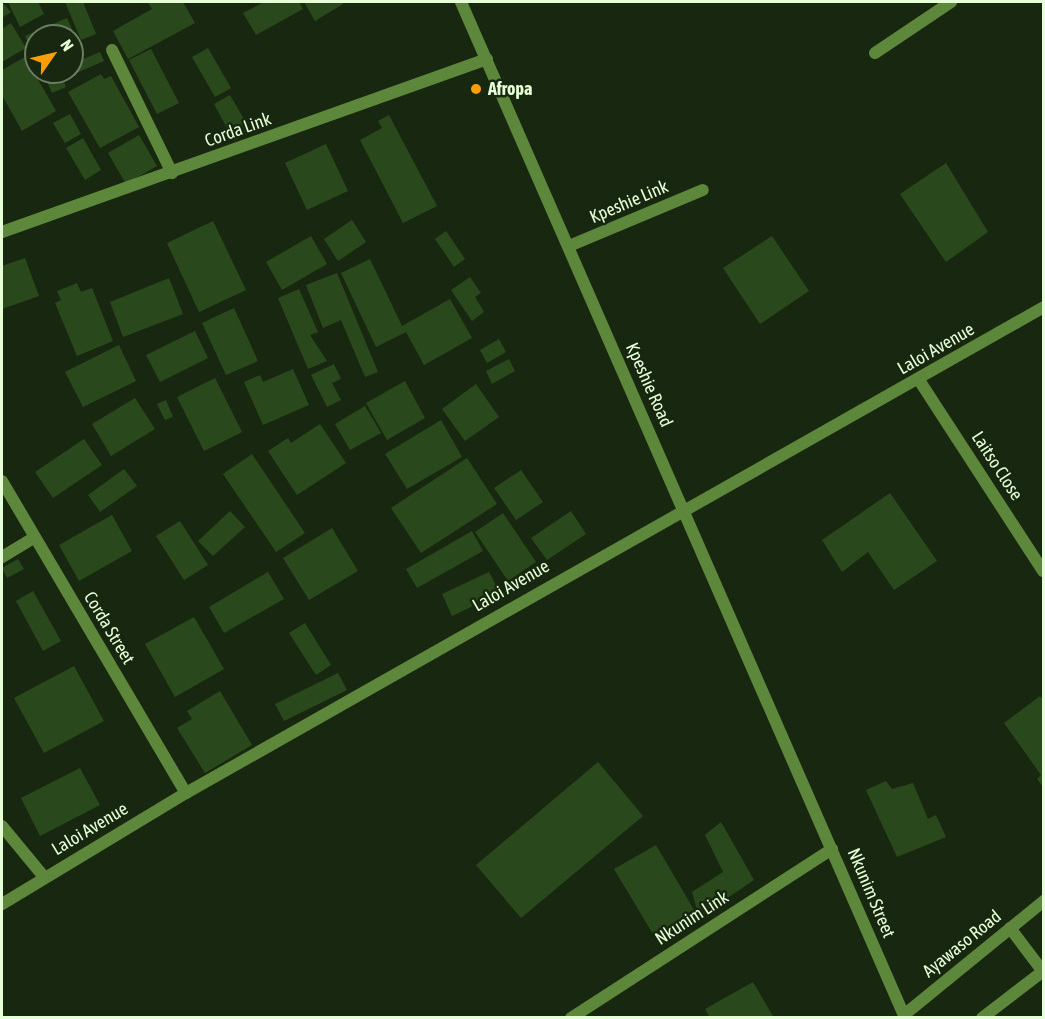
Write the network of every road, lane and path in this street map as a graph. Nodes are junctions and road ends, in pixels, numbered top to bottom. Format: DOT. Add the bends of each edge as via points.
graph roads {
  1 [pos="461,2"];
  2 [pos="951,2"];
  3 [pos="112,50"];
  4 [pos="875,53"];
  5 [pos="487,59"];
  6 [pos="172,173"];
  7 [pos="702,190"];
  8 [pos="2,232"];
  9 [pos="569,246"];
  10 [pos="1044,307"];
  11 [pos="919,380"];
  12 [pos="2,481"];
  13 [pos="683,508"];
  14 [pos="34,538"];
  15 [pos="2,557"];
  16 [pos="1043,571"];
  17 [pos="804,782"];
  18 [pos="186,793"];
  19 [pos="2,826"];
  20 [pos="832,849"];
  21 [pos="44,877"];
  22 [pos="1044,901"];
  23 [pos="2,904"];
  24 [pos="1010,928"];
  25 [pos="1043,972"];
  26 [pos="905,1016"];
  27 [pos="571,1017"];
  28 [pos="982,1017"];
  1 -- 5 [label="street, Kpeshie Road"];
  2 -- 4 [label="street"];
  3 -- 6 [label="street"];
  5 -- 6 [label="street, Corda Link"];
  5 -- 9 [label="street, Kpeshie Road"];
  6 -- 8 [label="street, Corda Link"];
  7 -- 9 [label="street, Kpeshie Link"];
  9 -- 13 [label="street, Kpeshie Road"];
  10 -- 11 [label="street, Laloi Avenue"];
  11 -- 13 [label="street, Laloi Avenue"];
  11 -- 16 [label="street, Laitso Close"];
  12 -- 14 [label="street, Corda Street"];
  13 -- 17 [label="street, Kpeshie Road"];
  13 -- 18 [label="street, Laloi Avenue"];
  14 -- 15 [label="street"];
  14 -- 18 [label="street, Corda Street"];
  17 -- 20 [label="street, Nkunim Street"];
  18 -- 21 [label="street, Laloi Avenue"];
  19 -- 21 [label="street"];
  20 -- 26 [label="street, Nkunim Street"];
  20 -- 27 [label="street, Nkunim Link"];
  21 -- 23 [label="street, Laloi Avenue"];
  22 -- 24 [label="street, Ayawaso Road"];
  24 -- 25 [label="street"];
  24 -- 26 [label="street, Ayawaso Road"];
  25 -- 28 [label="street"];
}
